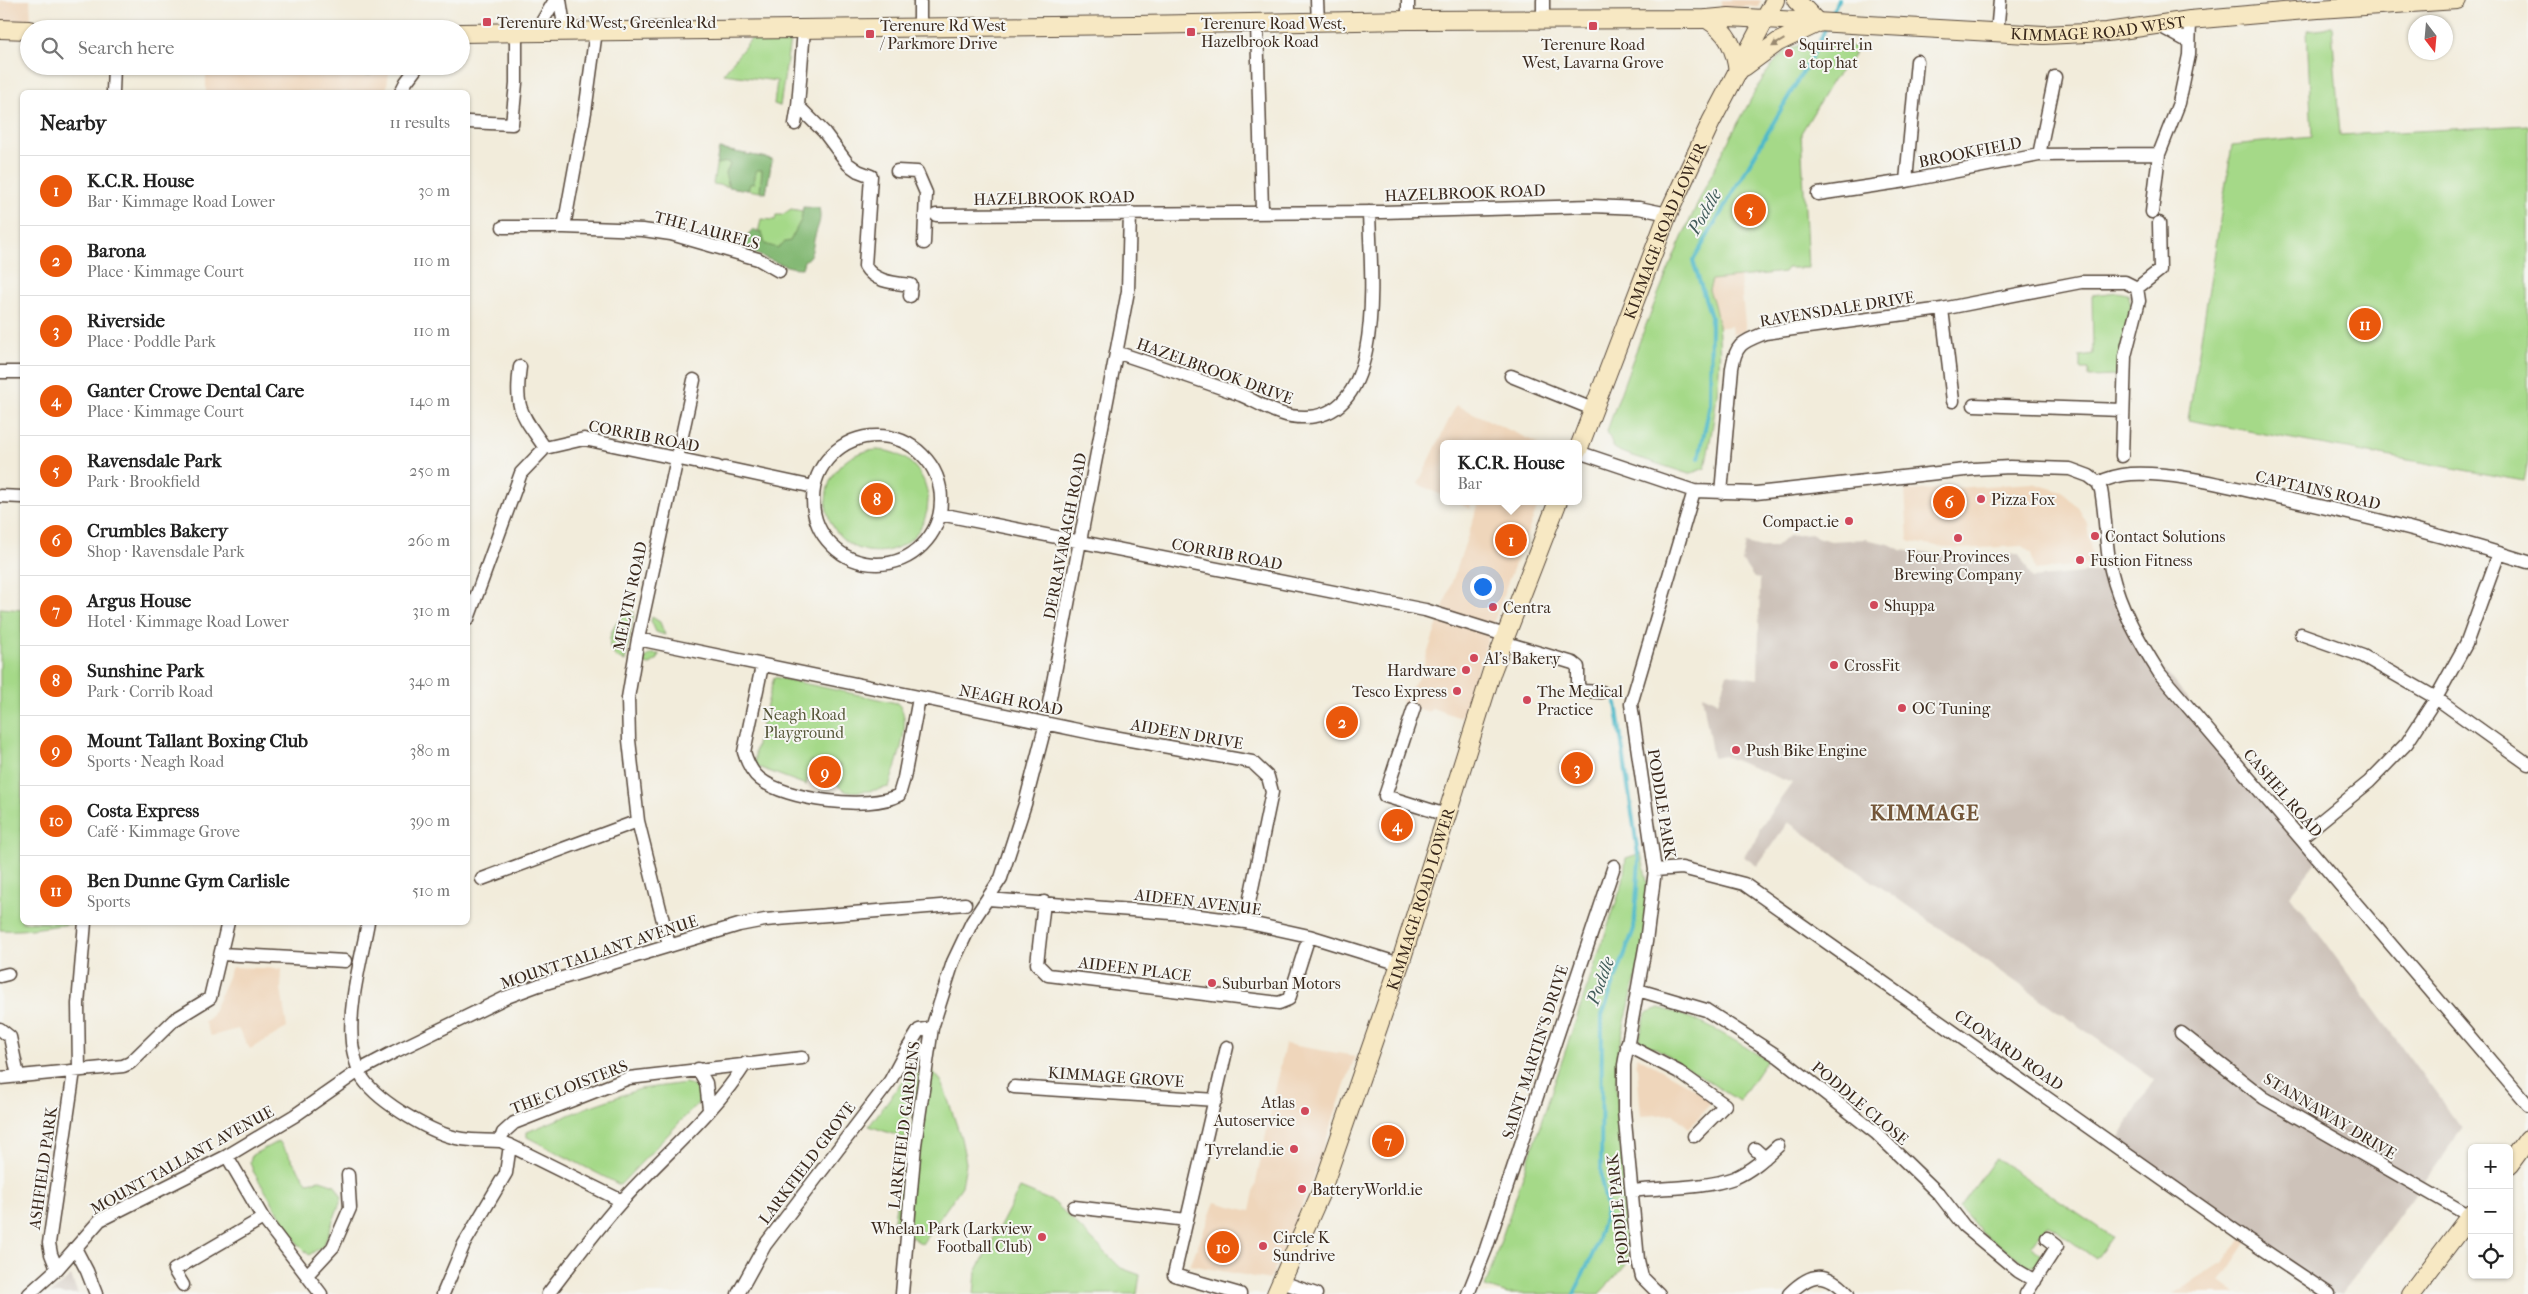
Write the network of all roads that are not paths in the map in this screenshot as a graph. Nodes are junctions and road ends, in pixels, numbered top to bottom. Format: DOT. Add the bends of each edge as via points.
graph roads {
  1 [pos="555,0"];
  2 [pos="560,0"];
  3 [pos="920,0"];
  4 [pos="1317,0"];
  5 [pos="1408,0"];
  6 [pos="1543,0"];
  7 [pos="1774,0"];
  8 [pos="1796,0"];
  9 [pos="2000,0"];
  10 [pos="2457,0"];
  11 [pos="2390,2"];
  12 [pos="1543,18"];
  13 [pos="1767,18"];
  14 [pos="1707,19"];
  15 [pos="1408,20"];
  16 [pos="2190,20"];
  17 [pos="1819,21"];
  18 [pos="1318,22"];
  19 [pos="1257,23"];
  20 [pos="2158,25"];
  21 [pos="920,28"];
  22 [pos="0,29"];
  23 [pos="804,29"];
  24 [pos="20,30"];
  25 [pos="596,31"];
  26 [pos="516,32"];
  27 [pos="536,32"];
  28 [pos="565,32"];
  29 [pos="470,33"];
  30 [pos="1997,33"];
  31 [pos="2189,42"];
  32 [pos="1917,61"];
  33 [pos="1738,72"];
  34 [pos="114,75"];
  35 [pos="411,75"];
  36 [pos="2054,77"];
  37 [pos="113,90"];
  38 [pos="402,90"];
  39 [pos="798,106"];
  40 [pos="470,122"];
  41 [pos="795,124"];
  42 [pos="2159,154"];
  43 [pos="2039,155"];
  44 [pos="897,171"];
  45 [pos="1906,181"];
  46 [pos="1818,194"];
  47 [pos="1262,212"];
  48 [pos="1369,212"];
  49 [pos="1130,213"];
  50 [pos="1668,214"];
  51 [pos="936,215"];
  52 [pos="564,227"];
  53 [pos="502,228"];
  54 [pos="924,243"];
  55 [pos="779,271"];
  56 [pos="2137,288"];
  57 [pos="910,296"];
  58 [pos="1942,309"];
  59 [pos="1116,352"];
  60 [pos="520,367"];
  61 [pos="0,372"];
  62 [pos="20,372"];
  63 [pos="1112,374"];
  64 [pos="1511,376"];
  65 [pos="694,380"];
  66 [pos="1953,401"];
  67 [pos="1974,405"];
  68 [pos="1596,410"];
  69 [pos="2123,410"];
  70 [pos="1582,442"];
  71 [pos="545,448"];
  72 [pos="1582,452"];
  73 [pos="2122,456"];
  74 [pos="677,459"];
  75 [pos="2098,483"];
  76 [pos="814,487"];
  77 [pos="1694,491"];
  78 [pos="1721,493"];
  79 [pos="0,496"];
  80 [pos="20,497"];
  81 [pos="1556,505"];
  82 [pos="940,514"];
  83 [pos="1080,541"];
  84 [pos="2499,553"];
  85 [pos="2528,562"];
  86 [pos="470,613"];
  87 [pos="2301,634"];
  88 [pos="1504,638"];
  89 [pos="638,639"];
  90 [pos="762,666"];
  91 [pos="1602,692"];
  92 [pos="919,698"];
  93 [pos="2436,698"];
  94 [pos="1049,704"];
  95 [pos="1414,708"];
  96 [pos="1046,723"];
  97 [pos="1097,734"];
  98 [pos="2528,764"];
  99 [pos="1446,815"];
  100 [pos="638,821"];
  101 [pos="2300,838"];
  102 [pos="1614,866"];
  103 [pos="1655,870"];
  104 [pos="482,879"];
  105 [pos="988,899"];
  106 [pos="1044,902"];
  107 [pos="965,904"];
  108 [pos="1245,922"];
  109 [pos="85,925"];
  110 [pos="227,925"];
  111 [pos="367,925"];
  112 [pos="1309,936"];
  113 [pos="669,945"];
  114 [pos="221,954"];
  115 [pos="345,961"];
  116 [pos="1400,964"];
  117 [pos="1638,990"];
  118 [pos="932,1028"];
  119 [pos="0,1029"];
  120 [pos="2181,1033"];
  121 [pos="1626,1045"];
  122 [pos="1227,1047"];
  123 [pos="929,1048"];
  124 [pos="905,1053"];
  125 [pos="802,1058"];
  126 [pos="746,1063"];
  127 [pos="698,1069"];
  128 [pos="76,1070"];
  129 [pos="360,1070"];
  130 [pos="18,1076"];
  131 [pos="0,1078"];
  132 [pos="1014,1087"];
  133 [pos="2514,1090"];
  134 [pos="2528,1095"];
  135 [pos="1216,1100"];
  136 [pos="2528,1105"];
  137 [pos="709,1109"];
  138 [pos="1694,1136"];
  139 [pos="505,1143"];
  140 [pos="2526,1145"];
  141 [pos="1778,1146"];
  142 [pos="1755,1148"];
  143 [pos="228,1156"];
  144 [pos="1765,1158"];
  145 [pos="2513,1160"];
  146 [pos="348,1175"];
  147 [pos="1632,1191"];
  148 [pos="622,1201"];
  149 [pos="1074,1208"];
  150 [pos="2468,1212"];
  151 [pos="263,1218"];
  152 [pos="2468,1218"];
  153 [pos="1188,1220"];
  154 [pos="2047,1238"];
  155 [pos="74,1248"];
  156 [pos="57,1269"];
  157 [pos="307,1275"];
  158 [pos="2035,1281"];
  159 [pos="183,1285"];
  160 [pos="1279,1288"];
  161 [pos="29,1294"];
  162 [pos="96,1294"];
  163 [pos="321,1294"];
  164 [pos="443,1294"];
  165 [pos="548,1294"];
  166 [pos="738,1294"];
  167 [pos="902,1294"];
  168 [pos="1240,1294"];
  169 [pos="1316,1294"];
  170 [pos="1468,1294"];
  171 [pos="1659,1294"];
  172 [pos="1789,1294"];
  173 [pos="1848,1294"];
  174 [pos="2026,1294"];
  175 [pos="2329,1294"];
  176 [pos="2411,1294"];
  1 -- 27 [label="street"];
  2 -- 28 [label="street"];
  3 -- 21 [label="street"];
  4 -- 18 [label="street"];
  5 -- 15 [label="street"];
  6 -- 12 [label="street"];
  7 -- 13 [label="main road, KIMMAGE ROAD LOWER"];
  8 -- 17 [label="main road"];
  9 -- 30 [label="street"];
  10 -- 11 [label="main road, KIMMAGE ROAD WEST"];
  11 -- 16 [label="main road, KIMMAGE ROAD WEST"];
  12 -- 14 [label="main road, KIMMAGE ROAD WEST"];
  12 -- 15 [label="main road, KIMMAGE ROAD WEST"];
  13 -- 14 [label="main road, KIMMAGE ROAD WEST"];
  13 -- 17 [label="main road, KIMMAGE ROAD WEST"];
  13 -- 33 [label="main road, KIMMAGE ROAD LOWER"];
  14 -- 33 [label="main road" via="1719,26 1732,43"];
  15 -- 18 [label="main road, KIMMAGE ROAD WEST"];
  16 -- 20 [label="main road, KIMMAGE ROAD WEST"];
  16 -- 31 [label="street"];
  17 -- 30 [label="main road, KIMMAGE ROAD WEST"];
  17 -- 33 [label="main road, one-way" via="1778,42"];
  18 -- 19 [label="main road, KIMMAGE ROAD WEST"];
  19 -- 21 [label="main road, KIMMAGE ROAD WEST"];
  19 -- 47 [label="street"];
  20 -- 30 [label="main road, KIMMAGE ROAD WEST" via="2107,32"];
  20 -- 31 [label="street"];
  21 -- 23 [label="main road, KIMMAGE ROAD WEST"];
  22 -- 24 [label="main road"];
  23 -- 25 [label="main road, KIMMAGE ROAD WEST"];
  23 -- 39 [label="street"];
  25 -- 28 [label="main road, KIMMAGE ROAD WEST"];
  25 -- 52 [label="street" via="586,112"];
  26 -- 27 [label="main road, KIMMAGE ROAD WEST"];
  26 -- 29 [label="main road, KIMMAGE ROAD WEST"];
  26 -- 40 [label="street" via="512,124"];
  27 -- 28 [label="main road, KIMMAGE ROAD WEST"];
  31 -- 42 [label="street" via="2179,103"];
  32 -- 45 [label="street, BROOKFIELD"];
  33 -- 50 [label="main road, KIMMAGE ROAD LOWER"];
  34 -- 37 [label="street"];
  35 -- 38 [label="street"];
  36 -- 43 [label="street, BROOKFIELD"];
  39 -- 41 [label="street"];
  39 -- 57 [label="street" via="824,132 848,164 871,176 865,266 869,274 877,278 911,285"];
  42 -- 43 [label="street, BROOKFIELD"];
  42 -- 56 [label="street" via="2156,217 2160,270"];
  43 -- 45 [label="street, BROOKFIELD"];
  44 -- 54 [label="street" via="916,172 926,193"];
  45 -- 46 [label="street, BROOKFIELD"];
  47 -- 48 [label="street, HAZELBROOK ROAD"];
  47 -- 49 [label="street, HAZELBROOK ROAD"];
  48 -- 50 [label="street, HAZELBROOK ROAD" via="1592,206 1639,208"];
  48 -- 59 [label="street, HAZELBROOK DRIVE" via="1371,319 1365,357 1356,384 1344,403 1329,413 1316,417 1283,415 1243,396"];
  49 -- 51 [label="street, HAZELBROOK ROAD"];
  49 -- 59 [label="street, HAZELBROOK DRIVE" via="1128,290"];
  50 -- 68 [label="main road, KIMMAGE ROAD LOWER"];
  52 -- 53 [label="street, THE LAURELS"];
  52 -- 55 [label="street, THE LAURELS" via="671,234 758,259"];
  56 -- 58 [label="street, RAVENSDALE DRIVE" via="2125,282 2081,282"];
  56 -- 69 [label="street" via="2139,301 2125,356"];
  58 -- 66 [label="street"];
  58 -- 78 [label="street, RAVENSDALE DRIVE" via="1765,333 1742,342 1734,354 1732,368"];
  59 -- 63 [label="street, HAZELBROOK DRIVE"];
  60 -- 71 [label="street" via="519,409"];
  61 -- 62 [label="street"];
  63 -- 83 [label="street, DERRAVARAGH ROAD"];
  64 -- 68 [label="street"];
  65 -- 74 [label="street, MELVIN ROAD"];
  67 -- 69 [label="street"];
  68 -- 70 [label="main road, KIMMAGE ROAD LOWER"];
  69 -- 73 [label="street"];
  71 -- 74 [label="street, CORRIB ROAD" via="584,439"];
  71 -- 86 [label="street" via="521,473"];
  72 -- 77 [label="street"];
  74 -- 76 [label="street, CORRIB ROAD"];
  74 -- 89 [label="street, MELVIN ROAD"];
  75 -- 78 [label="street" via="2070,469 2010,467"];
  75 -- 84 [label="street, CAPTAINS ROAD" via="2131,474 2180,478 2314,504"];
  75 -- 101 [label="street, CASHEL ROAD" via="2104,502 2111,570 2121,604 2136,636 2160,674"];
  76 -- 82 [label="street" via="813,510 820,531 840,552 853,560 875,565 897,562 917,552 932,535"];
  76 -- 82 [label="street" via="819,472 838,448 867,436 898,439 912,446 934,469 940,483"];
  77 -- 78 [label="street"];
  77 -- 103 [label="street, PODDLE PARK" via="1631,704"];
  79 -- 80 [label="street"];
  81 -- 88 [label="main road, KIMMAGE ROAD LOWER"];
  82 -- 83 [label="street, CORRIB ROAD"];
  83 -- 88 [label="street, CORRIB ROAD" via="1426,610"];
  83 -- 94 [label="street, DERRAVARAGH ROAD"];
  84 -- 85 [label="street, CAPTAINS ROAD"];
  84 -- 93 [label="street" via="2466,644"];
  87 -- 93 [label="street" via="2363,656"];
  88 -- 91 [label="street, CORRIB ROAD" via="1573,663 1578,667 1578,686 1582,691"];
  88 -- 99 [label="main road, KIMMAGE ROAD LOWER"];
  89 -- 90 [label="street, NEAGH ROAD"];
  89 -- 100 [label="street, MELVIN ROAD" via="628,698 628,740"];
  90 -- 92 [label="street, NEAGH ROAD"];
  90 -- 92 [label="street" via="744,752 747,762 760,779 813,798 854,803 882,802 899,795"];
  92 -- 96 [label="street, NEAGH ROAD"];
  93 -- 98 [label="street"];
  93 -- 101 [label="street" via="2407,743 2369,782"];
  95 -- 99 [label="street" via="1384,796"];
  96 -- 97 [label="street, NEAGH ROAD"];
  96 -- 105 [label="street" via="1010,854"];
  97 -- 108 [label="street, AIDEEN DRIVE" via="1252,762 1268,777 1272,792"];
  99 -- 116 [label="main road, KIMMAGE ROAD LOWER"];
  100 -- 104 [label="street"];
  100 -- 113 [label="street, MELVIN ROAD"];
  101 -- 133 [label="street, CASHEL ROAD"];
  102 -- 170 [label="street, SAINT MARTIN'S DRIVE"];
  103 -- 117 [label="street, PODDLE PARK"];
  103 -- 175 [label="street, CLONARD ROAD" via="1682,868 1744,884"];
  105 -- 106 [label="street, AIDEEN AVENUE"];
  105 -- 118 [label="street, LARKFIELD GARDENS" via="972,922 943,991"];
  106 -- 108 [label="street, AIDEEN AVENUE"];
  106 -- 112 [label="street, AIDEEN PLACE" via="1037,964 1048,975 1279,1003 1289,1000"];
  107 -- 113 [label="street, MOUNT TALLANT AVENUE" via="765,920"];
  108 -- 112 [label="street, AIDEEN AVENUE"];
  109 -- 128 [label="street, ASHFIELD PARK"];
  110 -- 114 [label="street"];
  111 -- 129 [label="street" via="352,1025 352,1044"];
  112 -- 116 [label="street, AIDEEN AVENUE"];
  113 -- 129 [label="street, MOUNT TALLANT AVENUE" via="507,997"];
  114 -- 115 [label="street"];
  114 -- 128 [label="street" via="210,998 174,1020 136,1058 123,1066"];
  116 -- 160 [label="main road, KIMMAGE ROAD LOWER" via="1321,1192"];
  117 -- 121 [label="street, PODDLE PARK"];
  117 -- 158 [label="street, PODDLE CLOSE" via="1706,1010 1779,1057 1876,1133 1939,1194 1964,1226"];
  118 -- 123 [label="street, LARKFIELD GARDENS"];
  118 -- 124 [label="street, LARKFIELD GROVE" via="919,1030"];
  119 -- 130 [label="street" via="10,1037"];
  120 -- 150 [label="street, STANNAWAY DRIVE" via="2264,1098"];
  121 -- 138 [label="street" via="1679,1072 1726,1105"];
  121 -- 147 [label="street, PODDLE PARK" via="1624,1111"];
  122 -- 135 [label="street"];
  123 -- 124 [label="street"];
  123 -- 167 [label="street, LARKFIELD GARDENS" via="915,1147"];
  124 -- 166 [label="street, LARKFIELD GROVE" via="890,1081 765,1246"];
  125 -- 126 [label="street, THE CLOISTERS"];
  126 -- 127 [label="street, THE CLOISTERS"];
  126 -- 137 [label="street"];
  127 -- 137 [label="street" via="706,1083"];
  127 -- 139 [label="street, THE CLOISTERS" via="620,1081 514,1123 504,1133"];
  128 -- 130 [label="street"];
  128 -- 156 [label="street, ASHFIELD PARK" via="49,1243"];
  129 -- 139 [label="street" via="363,1079 392,1107 416,1121 461,1139"];
  129 -- 143 [label="street, MOUNT TALLANT AVENUE" via="294,1116"];
  130 -- 131 [label="street"];
  132 -- 135 [label="street, KIMMAGE GROVE"];
  133 -- 134 [label="street"];
  133 -- 136 [label="street, CASHEL ROAD"];
  135 -- 153 [label="street"];
  137 -- 148 [label="street"];
  139 -- 148 [label="street"];
  139 -- 164 [label="street" via="506,1173 464,1244"];
  140 -- 145 [label="main road"];
  141 -- 144 [label="street"];
  142 -- 144 [label="street"];
  143 -- 151 [label="street"];
  143 -- 155 [label="street, MOUNT TALLANT AVENUE" via="100,1220"];
  144 -- 147 [label="street" via="1735,1177 1714,1183"];
  146 -- 157 [label="street" via="350,1208 333,1247"];
  147 -- 171 [label="street, PODDLE PARK" via="1642,1277"];
  148 -- 165 [label="street"];
  149 -- 153 [label="street"];
  151 -- 157 [label="street"];
  151 -- 159 [label="street" via="174,1270"];
  152 -- 176 [label="main road"];
  153 -- 168 [label="street" via="1174,1275"];
  154 -- 158 [label="street" via="2058,1246"];
  155 -- 156 [label="street, MOUNT TALLANT AVENUE"];
  155 -- 162 [label="street"];
  156 -- 161 [label="street, MOUNT TALLANT AVENUE"];
  157 -- 163 [label="street"];
  158 -- 174 [label="street"];
  160 -- 169 [label="street"];
  172 -- 173 [label="street" via="1808,1278 1819,1276 1836,1281"];
}
